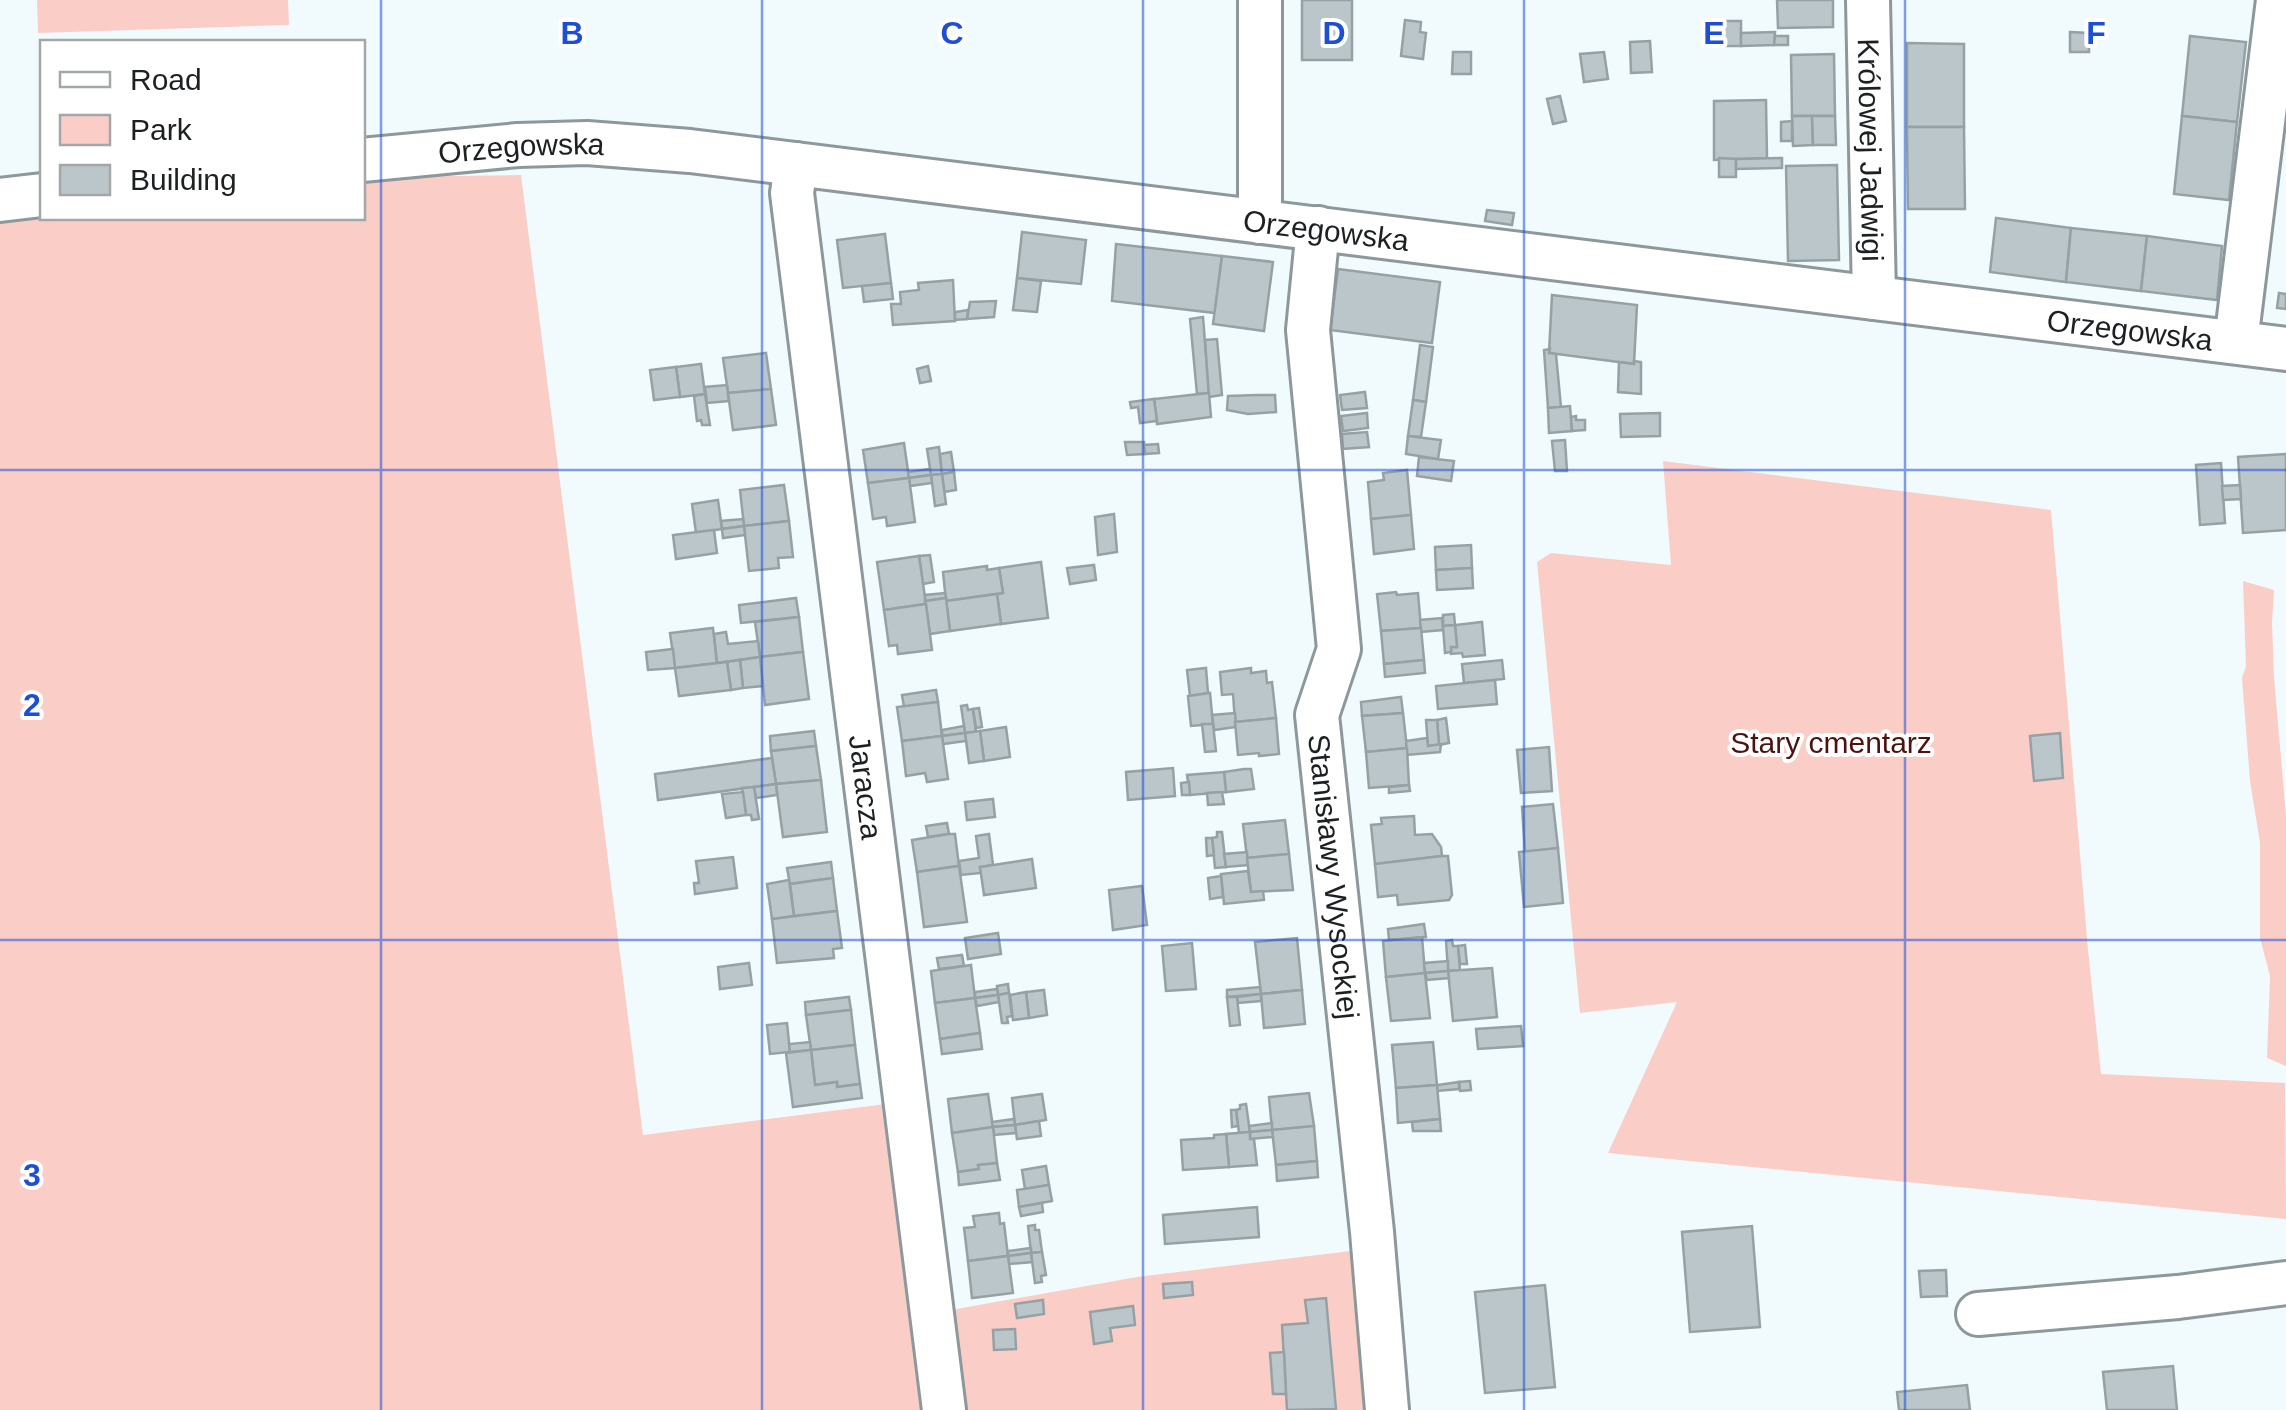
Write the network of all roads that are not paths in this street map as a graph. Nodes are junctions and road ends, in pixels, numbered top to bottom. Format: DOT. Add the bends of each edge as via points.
graph roads {
  1 [pos="1260,0"];
  2 [pos="1868,0"];
  3 [pos="2278,0"];
  4 [pos="365,160"];
  5 [pos="796,164"];
  6 [pos="40,195"];
  7 [pos="0,200"];
  8 [pos="1260,222"];
  9 [pos="1318,228"];
  10 [pos="1874,298"];
  11 [pos="2236,342"];
  12 [pos="2286,348"];
  13 [pos="2286,1283"];
  14 [pos="1978,1314"];
  15 [pos="944,1410"];
  16 [pos="1387,1410"];
  1 -- 8 [label="street"];
  2 -- 10 [label="street, Królowej Jadwigi"];
  3 -- 11 [label="street"];
  4 -- 5 [label="street, Orzegowska" via="587,143"];
  5 -- 8 [label="street, Orzegowska"];
  5 -- 15 [label="street, Jaracza" via="792,193"];
  6 -- 7 [label="street"];
  8 -- 9 [label="street, Orzegowska"];
  9 -- 10 [label="street, Orzegowska"];
  9 -- 16 [label="street, Stanisławy Wysockiej" via="1308,330 1339,649 1316,715"];
  10 -- 11 [label="street, Orzegowska"];
  11 -- 12 [label="street, Orzegowska"];
  13 -- 14 [label="street"];
}
